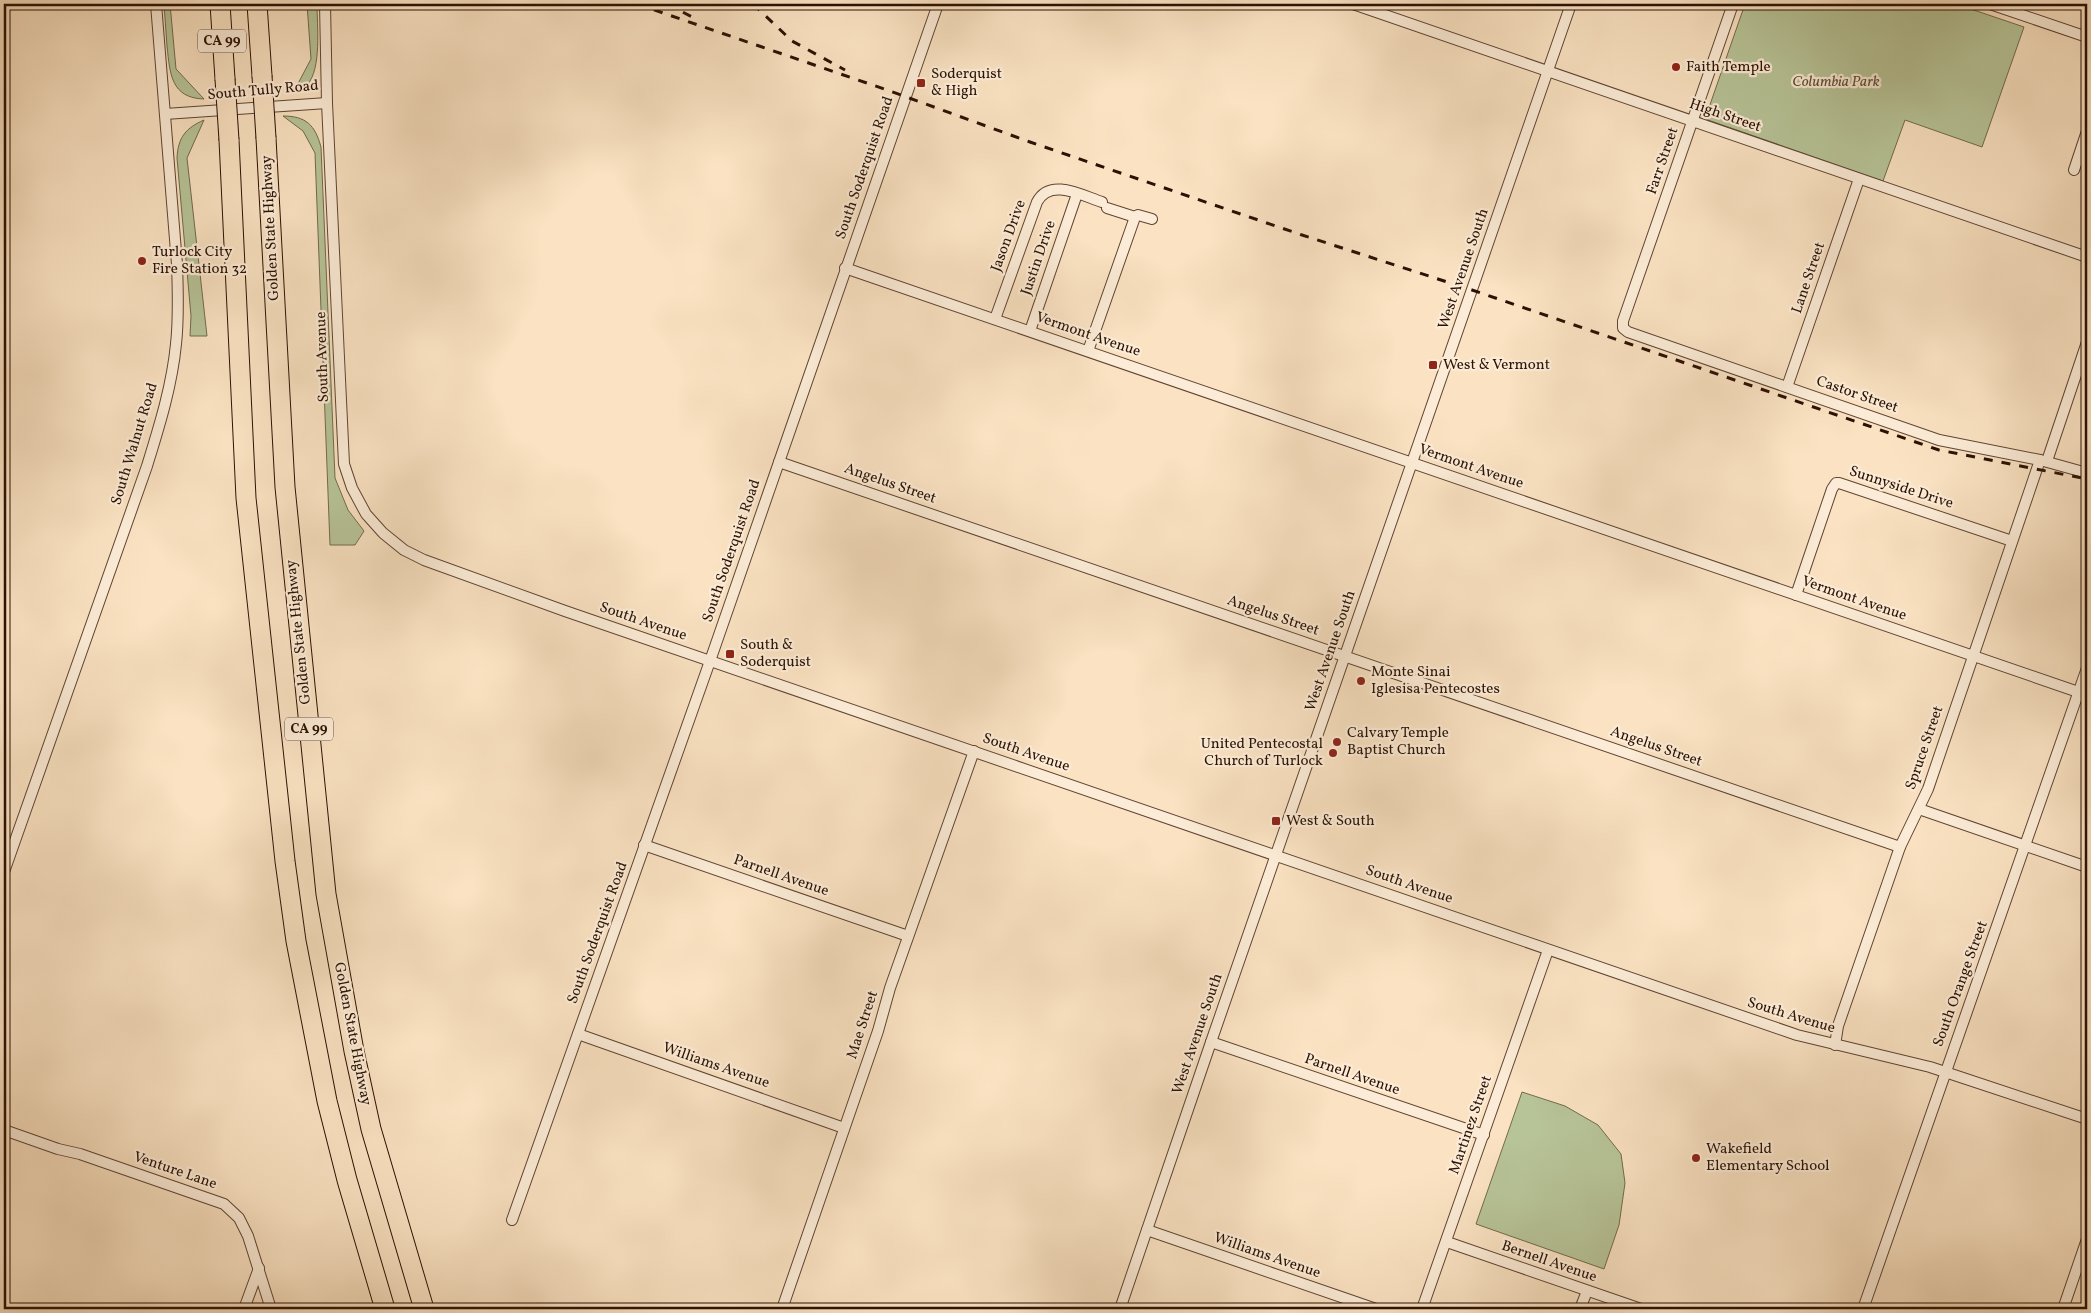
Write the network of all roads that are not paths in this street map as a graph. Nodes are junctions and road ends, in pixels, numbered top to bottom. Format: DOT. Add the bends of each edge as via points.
graph roads {
  1 [pos="156,4"];
  2 [pos="220,4"];
  3 [pos="257,4"];
  4 [pos="325,4"];
  5 [pos="938,4"];
  6 [pos="1353,4"];
  7 [pos="1572,4"];
  8 [pos="1733,4"];
  9 [pos="1990,4"];
  10 [pos="2087,37"];
  11 [pos="1548,71"];
  12 [pos="327,103"];
  13 [pos="165,114"];
  14 [pos="1692,121"];
  15 [pos="2087,131"];
  16 [pos="2074,170"];
  17 [pos="1859,179"];
  18 [pos="1078,194"];
  19 [pos="1135,218"];
  20 [pos="1152,219"];
  21 [pos="2087,257"];
  22 [pos="845,268"];
  23 [pos="995,319"];
  24 [pos="1623,328"];
  25 [pos="1030,331"];
  26 [pos="2087,342"];
  27 [pos="1088,351"];
  28 [pos="1787,387"];
  29 [pos="2044,461"];
  30 [pos="779,462"];
  31 [pos="1412,463"];
  32 [pos="2087,473"];
  33 [pos="2012,541"];
  34 [pos="1796,595"];
  35 [pos="1345,656"];
  36 [pos="1973,656"];
  37 [pos="710,661"];
  38 [pos="2087,668"];
  39 [pos="2083,694"];
  40 [pos="974,751"];
  41 [pos="1919,809"];
  42 [pos="644,845"];
  43 [pos="2026,846"];
  44 [pos="1900,847"];
  45 [pos="1276,855"];
  46 [pos="2087,867"];
  47 [pos="4,872"];
  48 [pos="908,936"];
  49 [pos="1548,950"];
  50 [pos="578,1034"];
  51 [pos="1211,1042"];
  52 [pos="1834,1045"];
  53 [pos="1946,1072"];
  54 [pos="2087,1120"];
  55 [pos="844,1128"];
  56 [pos="4,1130"];
  57 [pos="1484,1135"];
  58 [pos="512,1220"];
  59 [pos="1147,1230"];
  60 [pos="2087,1239"];
  61 [pos="1447,1242"];
  62 [pos="258,1268"];
  63 [pos="1587,1290"];
  64 [pos="244,1309"];
  65 [pos="272,1309"];
  66 [pos="385,1309"];
  67 [pos="424,1309"];
  68 [pos="782,1309"];
  69 [pos="1120,1309"];
  70 [pos="1376,1309"];
  71 [pos="1422,1309"];
  72 [pos="1580,1309"];
  73 [pos="1641,1309"];
  74 [pos="1863,1309"];
  75 [pos="2063,1309"];
  1 -- 13 [label="street, South Walnut Road"];
  2 -- 66 [label="highway, CA 99, bridge" via="246,498 285,861 296,942 327,1101 346,1180"];
  3 -- 67 [label="highway, Golden State Highway / CA 99, bridge" via="285,487 326,894 371,1129"];
  4 -- 12 [label="street, South Tully Road"];
  5 -- 22 [label="street, South Soderquist Road"];
  6 -- 11 [label="street, High Street"];
  7 -- 11 [label="street, West Avenue South"];
  8 -- 14 [label="street, Farr Street"];
  9 -- 10 [label="street"];
  11 -- 14 [label="street, High Street"];
  11 -- 31 [label="street, West Avenue South"];
  12 -- 13 [label="street, South Tully Road"];
  12 -- 37 [label="street, South Avenue" via="342,444 349,482 366,514 391,541 420,558"];
  13 -- 47 [label="street, South Walnut Road" via="179,303 169,385 147,466"];
  14 -- 17 [label="street, High Street"];
  14 -- 24 [label="street, Farr Street"];
  15 -- 16 [label="street"];
  17 -- 21 [label="street, High Street"];
  17 -- 28 [label="street, Lane Street"];
  18 -- 19 [label="street, Jason Drive"];
  18 -- 23 [label="street, Jason Drive" via="1057,189 1039,198"];
  18 -- 25 [label="street, Justin Drive"];
  19 -- 20 [label="street, Jason Drive" via="1138,215"];
  19 -- 27 [label="street"];
  22 -- 23 [label="street, Vermont Avenue"];
  22 -- 30 [label="street, South Soderquist Road"];
  23 -- 25 [label="street, Vermont Avenue"];
  24 -- 28 [label="street, Castor Street"];
  25 -- 27 [label="street, Vermont Avenue"];
  26 -- 29 [label="street, Spruce Street"];
  27 -- 31 [label="street, Vermont Avenue"];
  28 -- 29 [label="street, Castor Street" via="1947,442"];
  29 -- 32 [label="street, Castor Street"];
  29 -- 33 [label="street, Spruce Street"];
  30 -- 35 [label="street, Angelus Street"];
  30 -- 37 [label="street, South Soderquist Road"];
  31 -- 34 [label="street, Vermont Avenue"];
  31 -- 35 [label="street, West Avenue South"];
  33 -- 34 [label="street, Sunnyside Drive" via="1839,483 1832,489"];
  33 -- 36 [label="street, Spruce Street"];
  34 -- 36 [label="street, Vermont Avenue"];
  35 -- 44 [label="street, Angelus Street"];
  35 -- 45 [label="street, West Avenue South"];
  36 -- 39 [label="street, Vermont Avenue"];
  36 -- 41 [label="street, Spruce Street"];
  37 -- 40 [label="street, South Avenue"];
  37 -- 42 [label="street, South Soderquist Road"];
  38 -- 39 [label="street, South Orange Street"];
  39 -- 43 [label="street, South Orange Street"];
  40 -- 45 [label="street, South Avenue"];
  40 -- 48 [label="street, Mae Street"];
  41 -- 43 [label="street"];
  41 -- 44 [label="street, Spruce Street"];
  42 -- 48 [label="street, Parnell Avenue"];
  42 -- 50 [label="street, South Soderquist Road"];
  43 -- 46 [label="street"];
  43 -- 53 [label="street, South Orange Street"];
  44 -- 52 [label="street, Spruce Street"];
  45 -- 49 [label="street, South Avenue"];
  45 -- 51 [label="street, West Avenue South"];
  48 -- 55 [label="street, Mae Street"];
  49 -- 52 [label="street, South Avenue" via="1797,1036"];
  49 -- 57 [label="street, Martinez Street"];
  50 -- 55 [label="street, Williams Avenue"];
  50 -- 58 [label="street, South Soderquist Road"];
  51 -- 57 [label="street, Parnell Avenue"];
  51 -- 59 [label="street, West Avenue South"];
  52 -- 53 [label="street, South Avenue"];
  53 -- 54 [label="street, South Avenue"];
  53 -- 74 [label="street, South Orange Street"];
  55 -- 68 [label="street, Mae Street"];
  56 -- 62 [label="street, Venture Lane" via="224,1204 238,1218 248,1236"];
  57 -- 61 [label="street, Martinez Street"];
  59 -- 69 [label="street, West Avenue South"];
  59 -- 70 [label="street, Williams Avenue"];
  60 -- 75 [label="street"];
  61 -- 63 [label="street, Bernell Avenue"];
  61 -- 71 [label="street, Martinez Street"];
  62 -- 64 [label="street"];
  62 -- 65 [label="street, Venture Lane"];
  63 -- 72 [label="street"];
  63 -- 73 [label="street, Bernell Avenue"];
}
